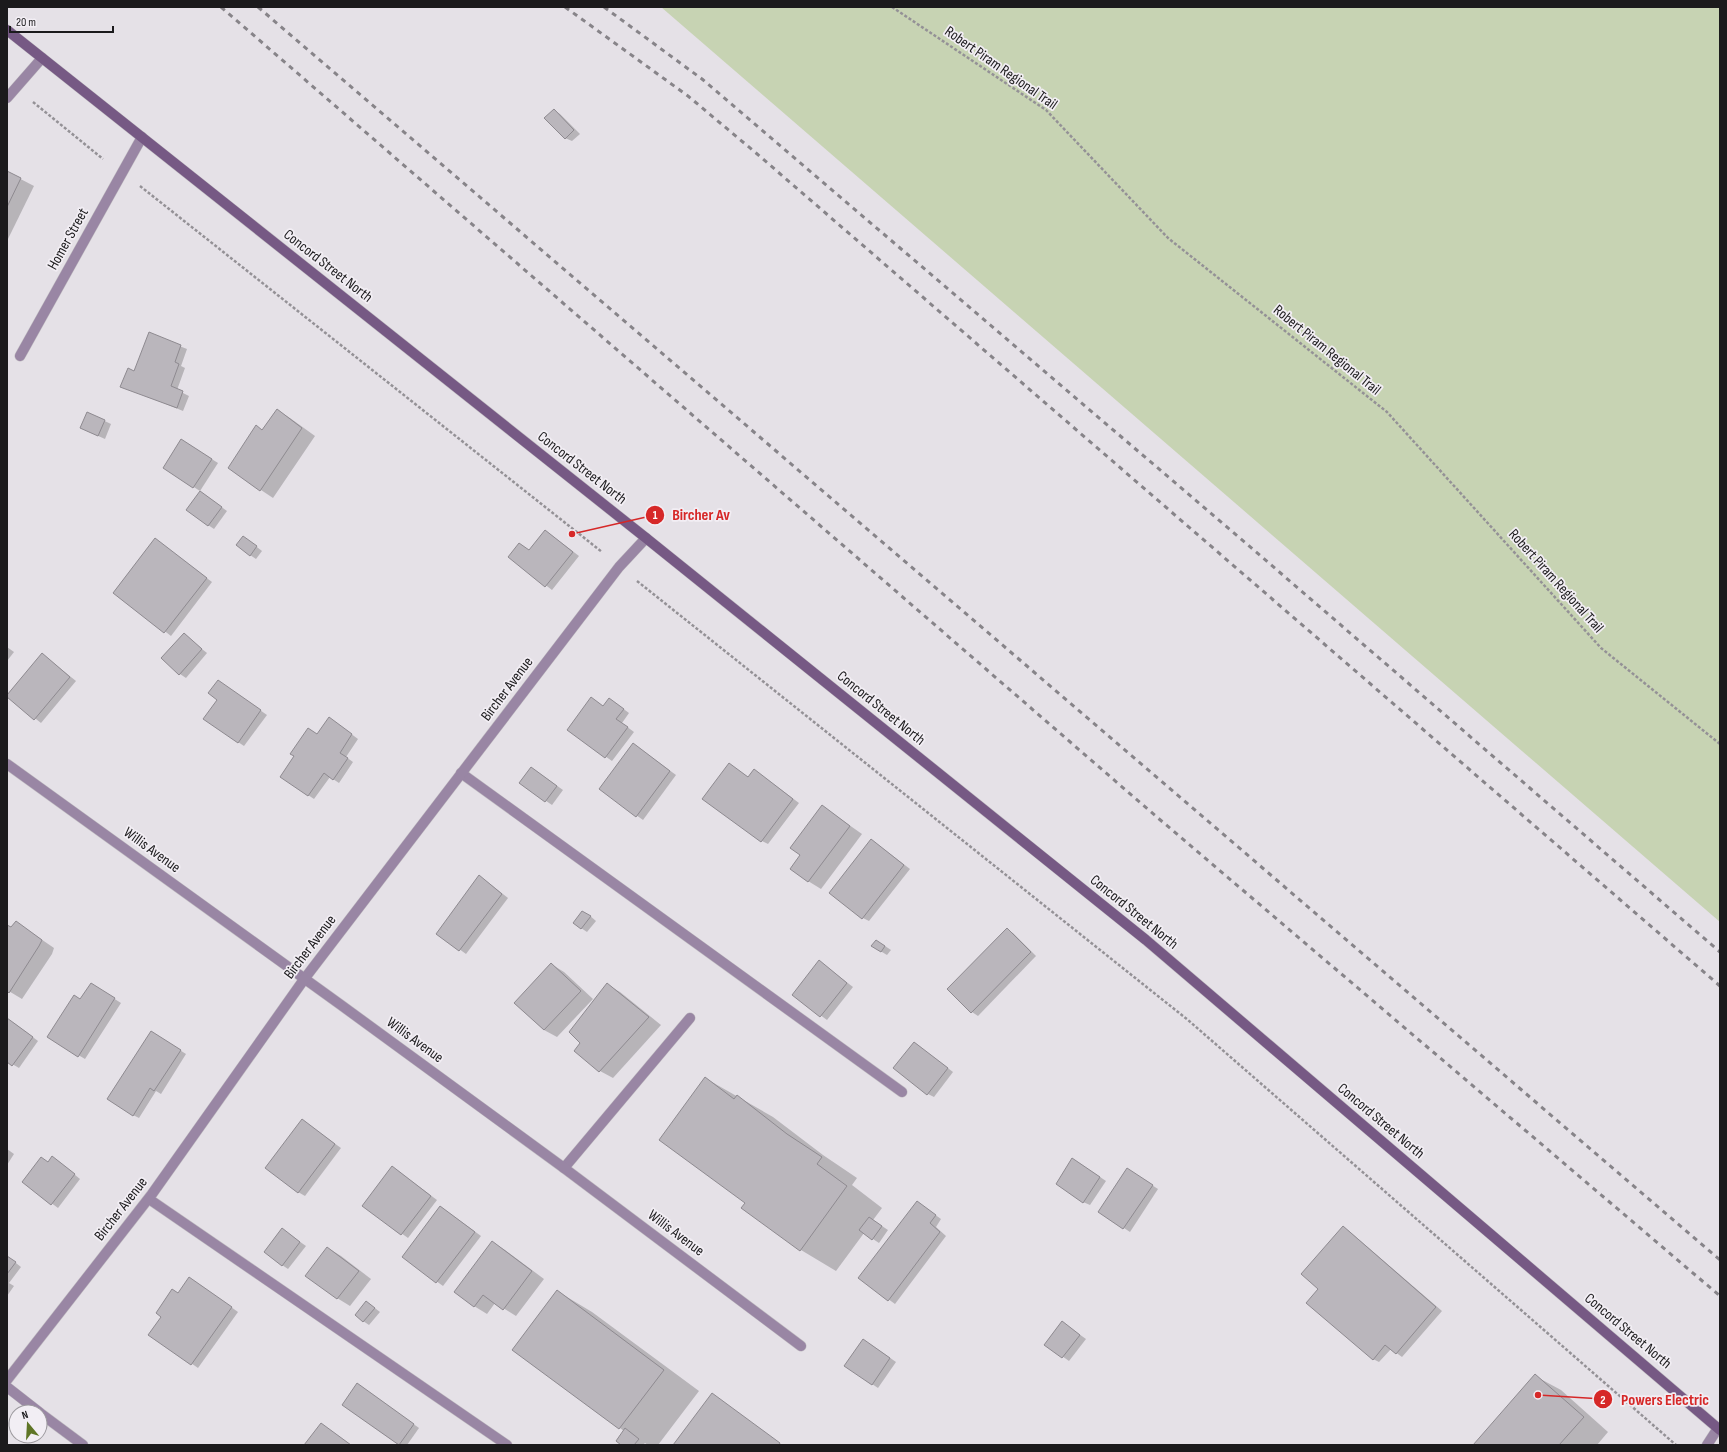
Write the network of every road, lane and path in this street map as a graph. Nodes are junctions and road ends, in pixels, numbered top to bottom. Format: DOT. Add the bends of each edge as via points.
graph roads {
  1 [pos="892,7"];
  2 [pos="7,30"];
  3 [pos="42,58"];
  4 [pos="16,88"];
  5 [pos="7,98"];
  6 [pos="142,137"];
  7 [pos="122,173"];
  8 [pos="20,356"];
  9 [pos="646,538"];
  10 [pos="620,567"];
  11 [pos="1720,744"];
  12 [pos="7,764"];
  13 [pos="462,773"];
  14 [pos="305,978"];
  15 [pos="690,1018"];
  16 [pos="902,1092"];
  17 [pos="564,1168"];
  18 [pos="149,1199"];
  19 [pos="801,1346"];
  20 [pos="7,1380"];
  21 [pos="7,1387"];
  22 [pos="29,1404"];
  23 [pos="48,1418"];
  24 [pos="1719,1429"];
  25 [pos="83,1445"];
  26 [pos="507,1445"];
  27 [pos="1676,1445"];
  28 [pos="1707,1445"];
  1 -- 11 [label="path, Robert Piram Regional Trail" via="1046,110 1168,238 1387,412 1601,648"];
  2 -- 3 [label="main road, Concord Street North"];
  3 -- 4 [label="street"];
  3 -- 6 [label="main road, Concord Street North"];
  4 -- 5 [label="street"];
  4 -- 7 [label="path"];
  6 -- 7 [label="street, Homer Street"];
  6 -- 9 [label="main road, Concord Street North"];
  7 -- 8 [label="street, Homer Street"];
  7 -- 10 [label="path"];
  9 -- 10 [label="street, Bircher Avenue"];
  9 -- 24 [label="main road, Concord Street North" via="1146,940"];
  10 -- 13 [label="street, Bircher Avenue"];
  10 -- 27 [label="path" via="1188,1020"];
  12 -- 14 [label="street, Willis Avenue"];
  13 -- 14 [label="street, Bircher Avenue"];
  13 -- 16 [label="street"];
  14 -- 17 [label="street, Willis Avenue"];
  14 -- 18 [label="street, Bircher Avenue"];
  15 -- 17 [label="street"];
  17 -- 19 [label="street, Willis Avenue"];
  18 -- 20 [label="street, Bircher Avenue"];
  18 -- 26 [label="street"];
  21 -- 22 [label="street"];
  23 -- 25 [label="street"];
  24 -- 28 [label="street"];
}
